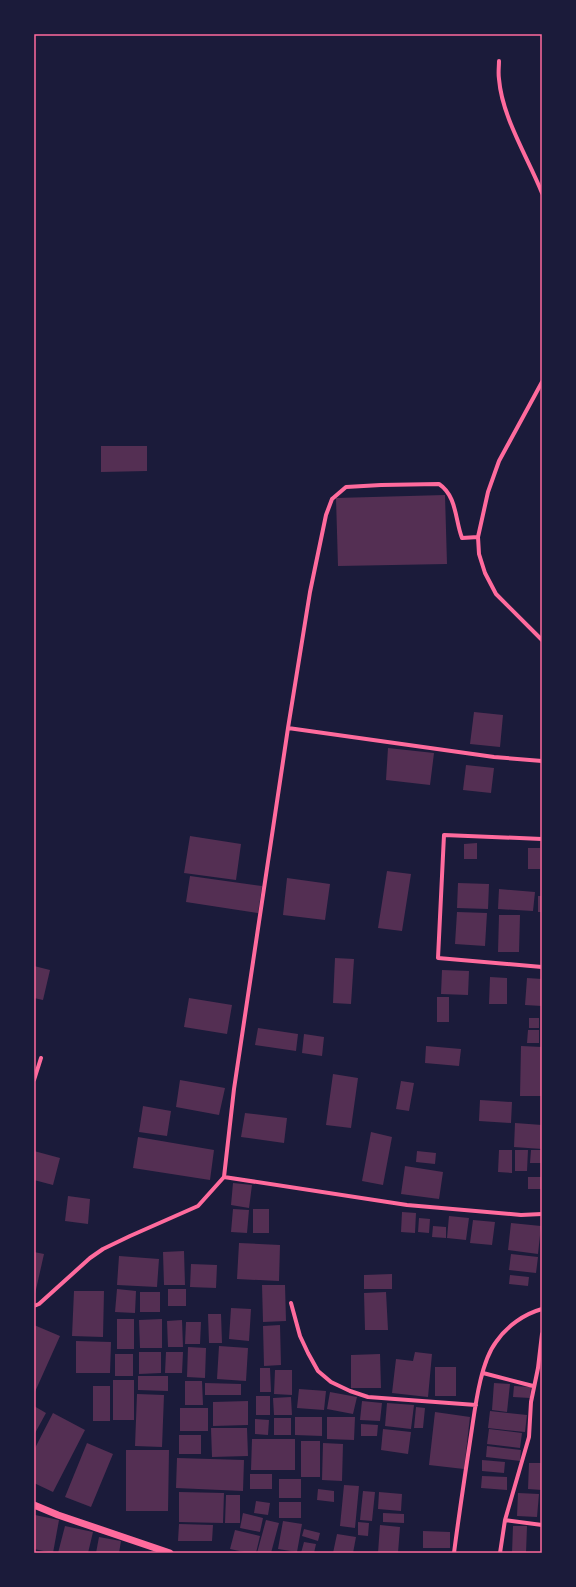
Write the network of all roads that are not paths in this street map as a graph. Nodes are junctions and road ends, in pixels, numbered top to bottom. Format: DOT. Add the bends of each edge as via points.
graph roads {
  1 [pos="499,61"];
  2 [pos="542,194"];
  3 [pos="542,382"];
  4 [pos="478,537"];
  5 [pos="542,640"];
  6 [pos="288,728"];
  7 [pos="542,762"];
  8 [pos="542,839"];
  9 [pos="542,967"];
  10 [pos="42,1058"];
  11 [pos="34,1080"];
  12 [pos="224,1177"];
  13 [pos="542,1214"];
  14 [pos="291,1302"];
  15 [pos="34,1306"];
  16 [pos="542,1309"];
  17 [pos="542,1335"];
  18 [pos="483,1373"];
  19 [pos="533,1386"];
  20 [pos="476,1405"];
  21 [pos="34,1505"];
  22 [pos="505,1520"];
  23 [pos="542,1524"];
  24 [pos="170,1553"];
  25 [pos="454,1553"];
  26 [pos="500,1553"];
  1 -- 2 [label="street" via="499,80 505,105 524,156"];
  3 -- 4 [label="street" via="499,461 488,492"];
  4 -- 5 [label="street" via="479,554 496,594"];
  4 -- 6 [label="street" via="462,538 452,498 439,484 346,488 332,499 326,515 310,592"];
  6 -- 7 [label="street" via="494,758"];
  6 -- 12 [label="street"];
  8 -- 9 [label="street" via="444,835 438,958"];
  10 -- 11 [label="street"];
  12 -- 13 [label="street" via="407,1205 521,1215"];
  12 -- 15 [label="street" via="198,1206 130,1236 90,1258"];
  14 -- 20 [label="street" via="300,1336 318,1371 331,1382 368,1397"];
  16 -- 18 [label="street" via="519,1319 495,1342"];
  17 -- 19 [label="street"];
  18 -- 19 [label="street"];
  18 -- 20 [label="street"];
  19 -- 22 [label="street" via="529,1437"];
  20 -- 25 [label="street"];
  21 -- 24 [label="street"];
  22 -- 23 [label="street"];
  22 -- 26 [label="street"];
}
